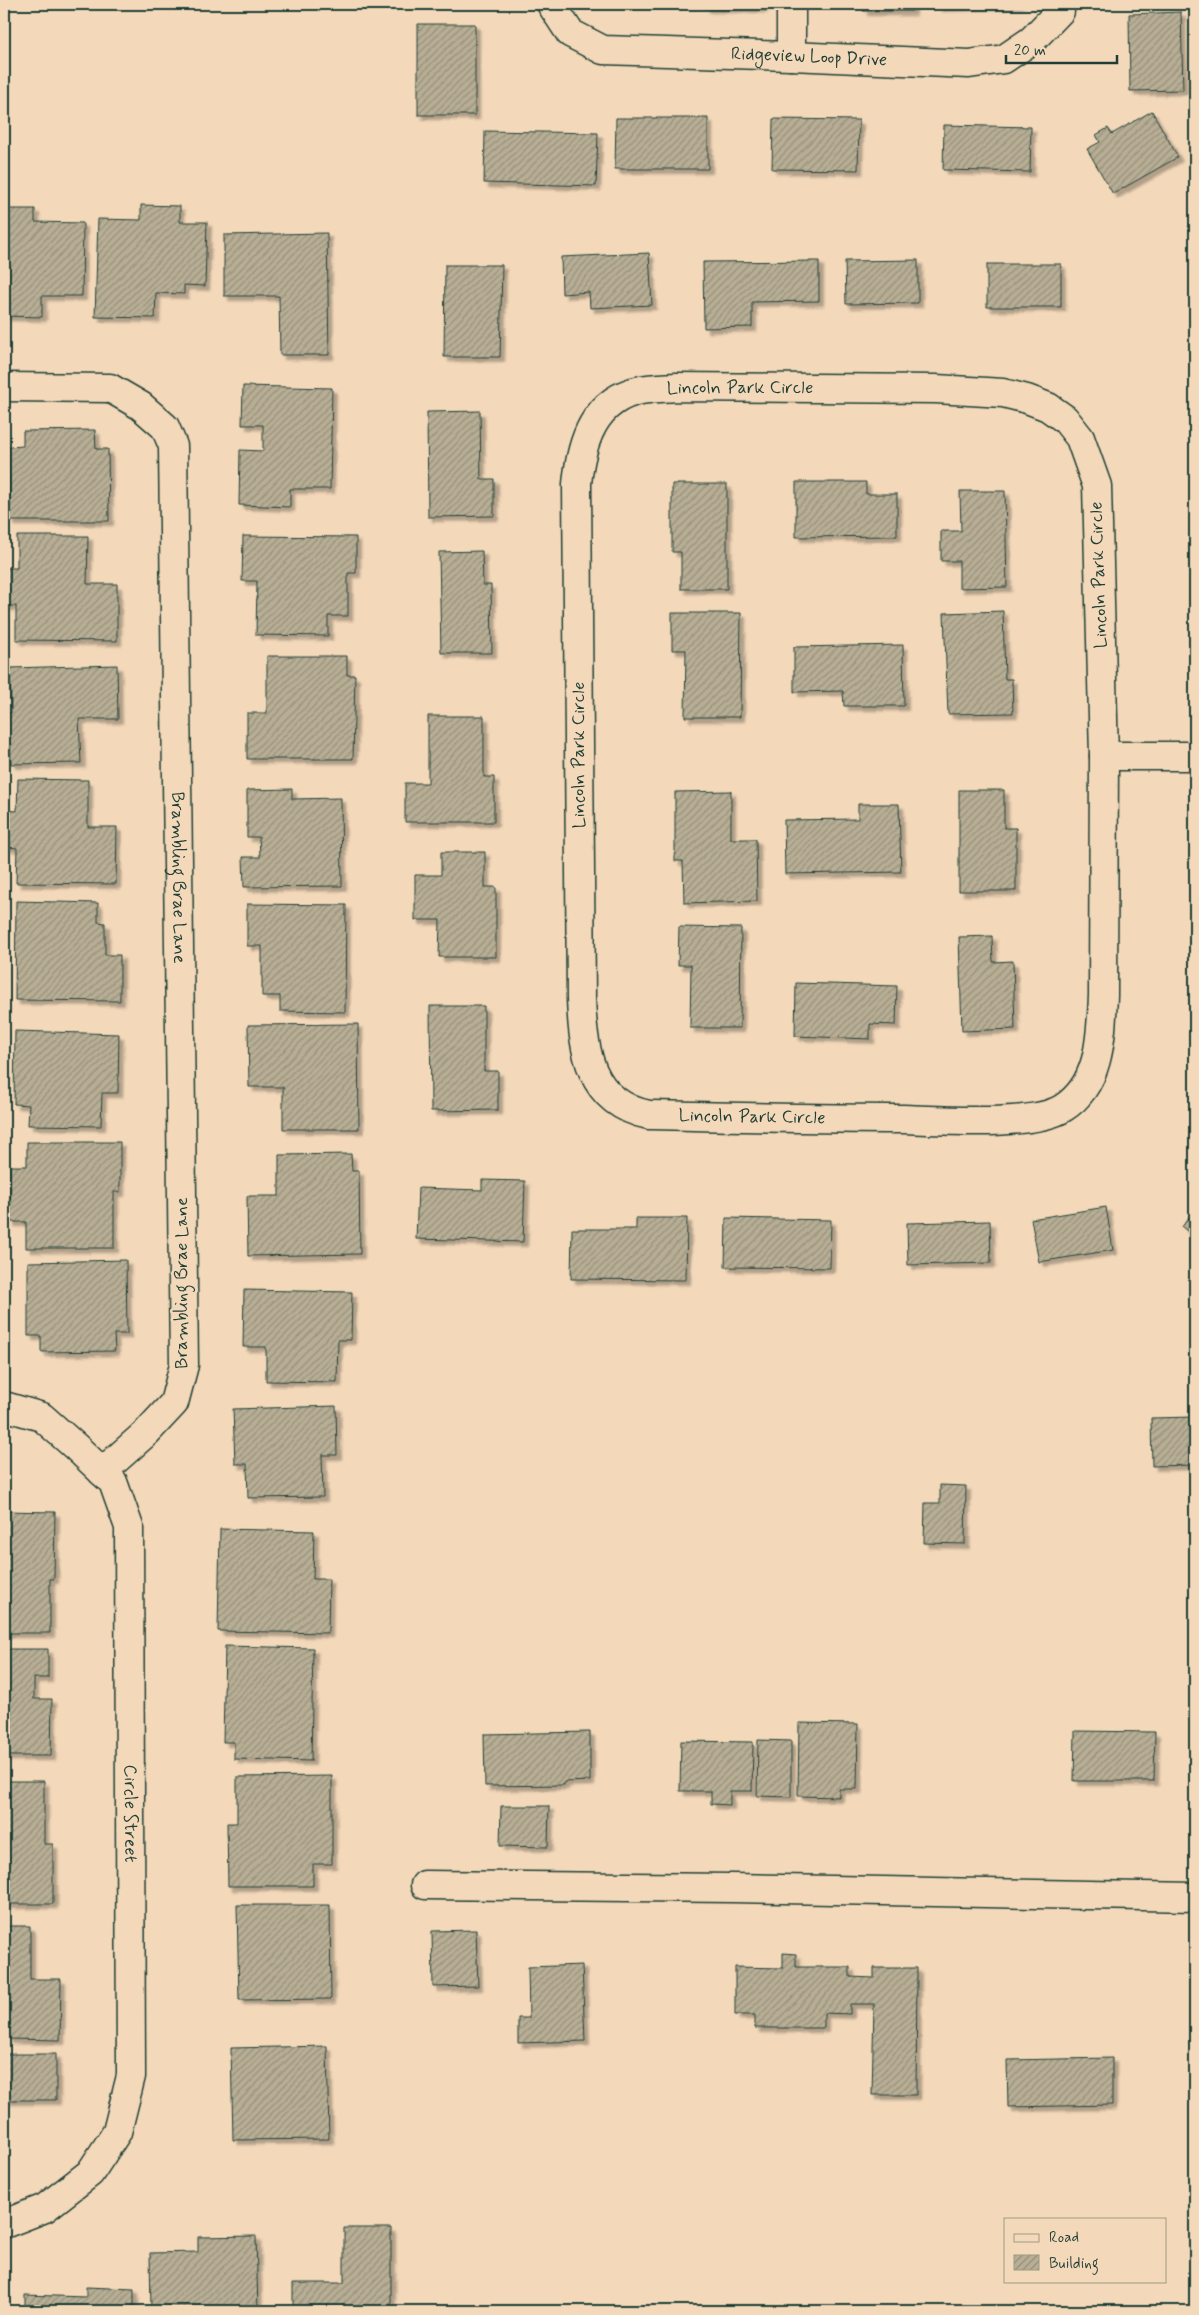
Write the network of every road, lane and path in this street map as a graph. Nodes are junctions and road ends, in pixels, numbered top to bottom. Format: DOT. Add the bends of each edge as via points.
graph roads {
  1 [pos="551,4"];
  2 [pos="791,4"];
  3 [pos="1060,4"];
  4 [pos="791,56"];
  5 [pos="4,387"];
  6 [pos="1104,756"];
  7 [pos="1195,756"];
  8 [pos="4,1406"];
  9 [pos="102,1472"];
  10 [pos="425,1885"];
  11 [pos="1195,1897"];
  12 [pos="4,2224"];
  1 -- 4 [label="street, Ridgeview Loop Drive" via="570,33 603,50"];
  2 -- 4 [label="street"];
  3 -- 4 [label="street, Ridgeview Loop Drive" via="1060,11 1032,40 1004,59 969,64"];
  5 -- 9 [label="street, Brambling Brae Lane" via="110,388 141,406 165,427 173,446 184,1364 174,1403"];
  6 -- 6 [label="street, Lincoln Park Circle" via="1097,486 1080,438 1060,415 1027,399 1002,393 936,389 675,387 640,390 614,400 597,416 579,458 577,484 582,1032 587,1057 597,1078 620,1104 634,1112 650,1115 974,1120 1034,1118 1063,1108 1088,1083 1102,1025"];
  6 -- 7 [label="street"];
  8 -- 9 [label="street, Circle Street" via="42,1417"];
  9 -- 12 [label="street, Circle Street" via="112,1482 129,1527 131,2076 117,2132 90,2173 45,2208"];
  10 -- 11 [label="street"];
}
